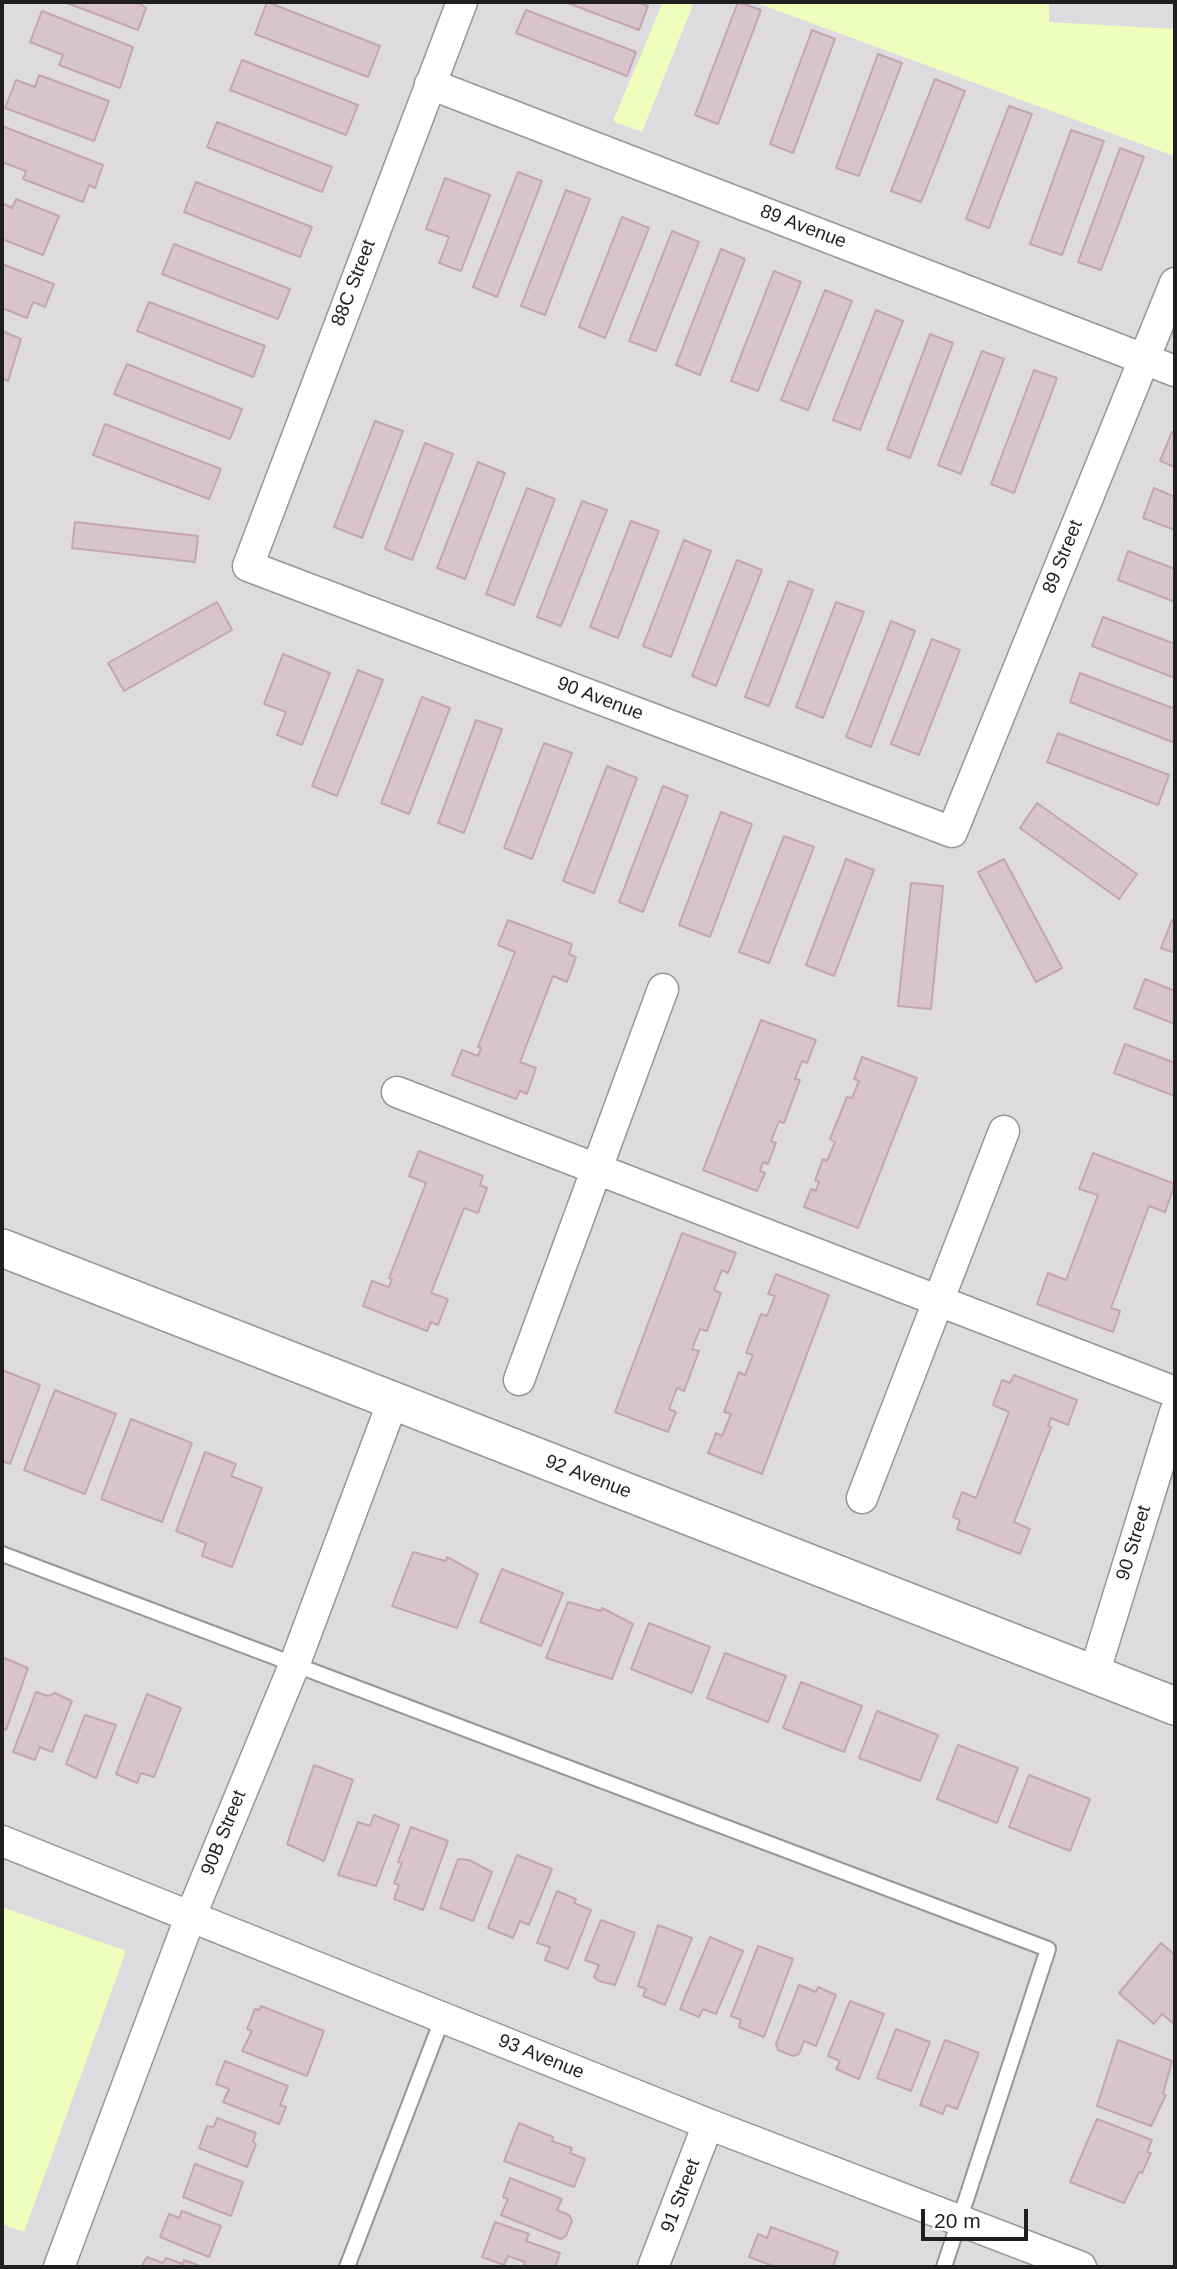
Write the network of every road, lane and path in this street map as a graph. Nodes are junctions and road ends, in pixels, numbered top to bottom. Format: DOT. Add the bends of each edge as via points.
graph roads {
  1 [pos="462,2"];
  2 [pos="430,84"];
  3 [pos="1175,283"];
  4 [pos="1142,358"];
  5 [pos="1175,371"];
  6 [pos="248,566"];
  7 [pos="953,832"];
  8 [pos="663,989"];
  9 [pos="397,1092"];
  10 [pos="1004,1131"];
  11 [pos="596,1170"];
  12 [pos="2,1248"];
  13 [pos="939,1301"];
  14 [pos="519,1380"];
  15 [pos="1175,1392"];
  16 [pos="393,1401"];
  17 [pos="1175,1412"];
  18 [pos="862,1498"];
  19 [pos="2,1554"];
  20 [pos="295,1663"];
  21 [pos="1094,1674"];
  22 [pos="1175,1706"];
  23 [pos="2,1842"];
  24 [pos="191,1915"];
  25 [pos="443,2017"];
  26 [pos="708,2124"];
  27 [pos="961,2221"];
  28 [pos="59,2267"];
  29 [pos="347,2267"];
  30 [pos="653,2267"];
  31 [pos="944,2267"];
  32 [pos="1081,2267"];
  1 -- 2 [label="street, 88C Street"];
  2 -- 4 [label="street, 89 Avenue"];
  2 -- 6 [label="street, 88C Street"];
  3 -- 4 [label="street, 89 Street"];
  4 -- 5 [label="street, 89 Avenue"];
  4 -- 7 [label="street, 89 Street"];
  6 -- 7 [label="street, 90 Avenue"];
  8 -- 11 [label="street"];
  9 -- 11 [label="street"];
  10 -- 13 [label="street"];
  11 -- 13 [label="street"];
  11 -- 14 [label="street"];
  12 -- 16 [label="street, 92 Avenue"];
  13 -- 15 [label="street"];
  13 -- 18 [label="street"];
  16 -- 20 [label="street, 90B Street"];
  16 -- 21 [label="street, 92 Avenue"];
  17 -- 21 [label="street, 90 Street"];
  19 -- 20 [label="lane"];
  20 -- 24 [label="street, 90B Street"];
  20 -- 27 [label="lane" via="1048,1950"];
  21 -- 22 [label="street, 92 Avenue"];
  23 -- 24 [label="street, 93 Avenue"];
  24 -- 25 [label="street, 93 Avenue"];
  24 -- 28 [label="street, 90B Street"];
  25 -- 26 [label="street, 93 Avenue"];
  25 -- 29 [label="lane"];
  26 -- 27 [label="street, 93 Avenue"];
  26 -- 30 [label="street, 91 Street"];
  27 -- 31 [label="lane"];
  27 -- 32 [label="street, 93 Avenue"];
}
